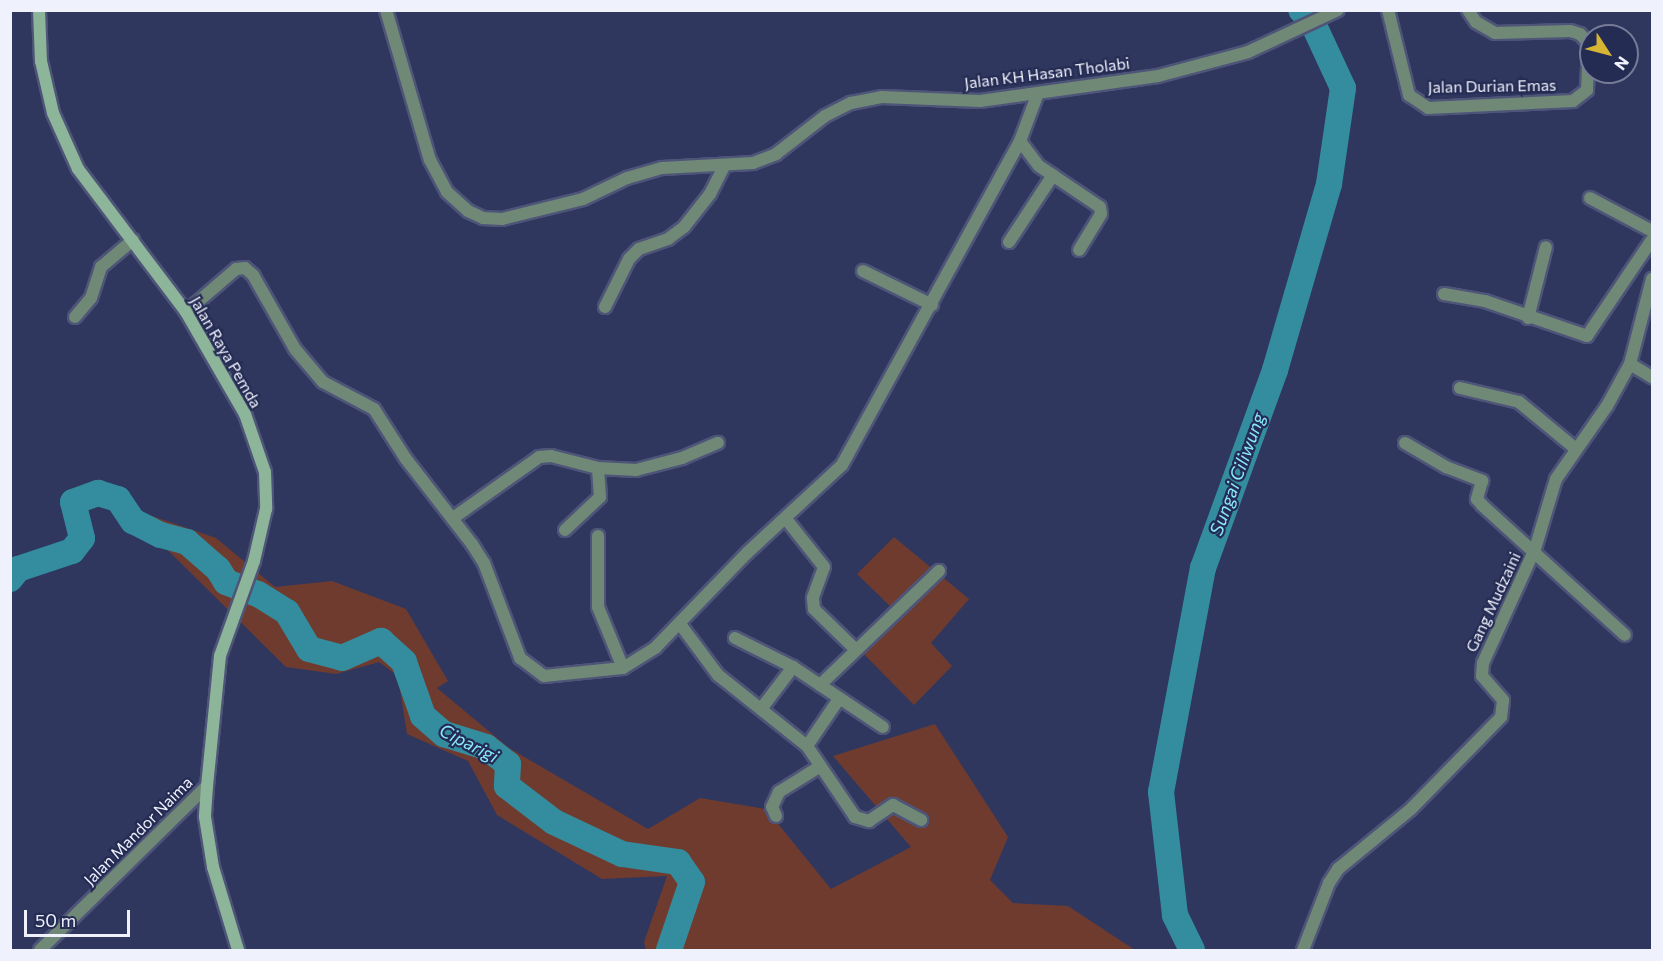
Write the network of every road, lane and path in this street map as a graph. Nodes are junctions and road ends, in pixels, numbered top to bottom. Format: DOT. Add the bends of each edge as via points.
graph roads {
  1 [pos="39,10"];
  2 [pos="386,10"];
  3 [pos="1338,10"];
  4 [pos="1388,10"];
  5 [pos="1468,10"];
  6 [pos="1038,93"];
  7 [pos="1020,141"];
  8 [pos="724,166"];
  9 [pos="1053,175"];
  10 [pos="1590,198"];
  11 [pos="1652,239"];
  12 [pos="134,240"];
  13 [pos="1009,243"];
  14 [pos="1546,247"];
  15 [pos="1079,250"];
  16 [pos="862,272"];
  17 [pos="1653,279"];
  18 [pos="1444,294"];
  19 [pos="932,305"];
  20 [pos="605,307"];
  21 [pos="186,312"];
  22 [pos="75,317"];
  23 [pos="1528,318"];
  24 [pos="1630,364"];
  25 [pos="1653,377"];
  26 [pos="1460,388"];
  27 [pos="718,443"];
  28 [pos="1405,443"];
  29 [pos="1576,449"];
  30 [pos="598,468"];
  31 [pos="453,518"];
  32 [pos="786,519"];
  33 [pos="565,530"];
  34 [pos="598,536"];
  35 [pos="1535,549"];
  36 [pos="939,571"];
  37 [pos="680,624"];
  38 [pos="1625,635"];
  39 [pos="735,638"];
  40 [pos="855,649"];
  41 [pos="793,667"];
  42 [pos="623,668"];
  43 [pos="820,685"];
  44 [pos="839,699"];
  45 [pos="761,709"];
  46 [pos="883,727"];
  47 [pos="807,746"];
  48 [pos="819,767"];
  49 [pos="207,786"];
  50 [pos="776,816"];
  51 [pos="921,820"];
  52 [pos="40,951"];
  53 [pos="238,951"];
  54 [pos="1303,951"];
  1 -- 12 [label="main road, Jalan Raya Pemda" via="41,62 53,113 78,169"];
  2 -- 8 [label="street, Jalan KH Hasan Tholabi" via="430,160 447,192 468,211 483,218 502,219 583,199 627,178 662,168"];
  3 -- 6 [label="street, Jalan KH Hasan Tholabi" via="1297,31 1212,63 1158,76"];
  4 -- 5 [label="street, Jalan Durian Emas" via="1409,95 1428,108 1574,101 1587,90 1589,44 1580,34 1495,33 1476,22"];
  6 -- 7 [label="street"];
  6 -- 8 [label="street, Jalan KH Hasan Tholabi" via="980,101 882,97 851,102 825,116 776,154 753,163"];
  7 -- 9 [label="street" via="1040,166"];
  7 -- 19 [label="street"];
  8 -- 20 [label="street" via="710,194 684,227 668,239 639,249 629,260"];
  9 -- 13 [label="street"];
  9 -- 15 [label="street" via="1100,207 1101,214"];
  10 -- 11 [label="street"];
  11 -- 23 [label="street" via="1587,336"];
  12 -- 21 [label="main road, Jalan Raya Pemda"];
  12 -- 22 [label="street" via="101,267 91,298"];
  14 -- 23 [label="street"];
  16 -- 19 [label="street"];
  17 -- 24 [label="street, Gang Mudzaini"];
  18 -- 23 [label="street" via="1485,301"];
  19 -- 32 [label="street" via="842,465"];
  21 -- 31 [label="street" via="236,269 245,268 253,275 295,349 323,382 374,409"];
  21 -- 49 [label="main road, Jalan Raya Pemda" via="245,414 265,472 266,508 255,561 231,622 215,691"];
  24 -- 25 [label="street"];
  24 -- 29 [label="street, Gang Mudzaini" via="1607,406"];
  26 -- 29 [label="street" via="1519,402"];
  27 -- 30 [label="street" via="636,470"];
  28 -- 35 [label="street" via="1446,467 1482,481 1479,501"];
  29 -- 35 [label="street, Gang Mudzaini" via="1556,479"];
  30 -- 31 [label="street" via="551,456 539,457"];
  30 -- 33 [label="street" via="600,497"];
  31 -- 42 [label="street" via="484,564 520,658 544,676"];
  32 -- 37 [label="street" via="739,561"];
  32 -- 40 [label="street" via="824,567 813,598 814,609"];
  34 -- 42 [label="street" via="598,607"];
  35 -- 38 [label="street"];
  35 -- 54 [label="street, Gang Mudzaini" via="1480,671 1503,700 1501,717 1411,809 1338,869"];
  36 -- 40 [label="street"];
  37 -- 42 [label="street" via="641,660"];
  37 -- 45 [label="street" via="718,675"];
  39 -- 41 [label="street"];
  40 -- 43 [label="street"];
  41 -- 43 [label="street"];
  41 -- 45 [label="street"];
  43 -- 44 [label="street"];
  44 -- 46 [label="street"];
  44 -- 47 [label="street"];
  45 -- 47 [label="street"];
  47 -- 48 [label="street"];
  48 -- 50 [label="street" via="779,792 772,807"];
  48 -- 51 [label="street" via="848,810 863,822 893,805"];
  49 -- 52 [label="street, Jalan Mandor Naima"];
  49 -- 53 [label="main road, Jalan Raya Pemda" via="205,817 213,867"];
}
